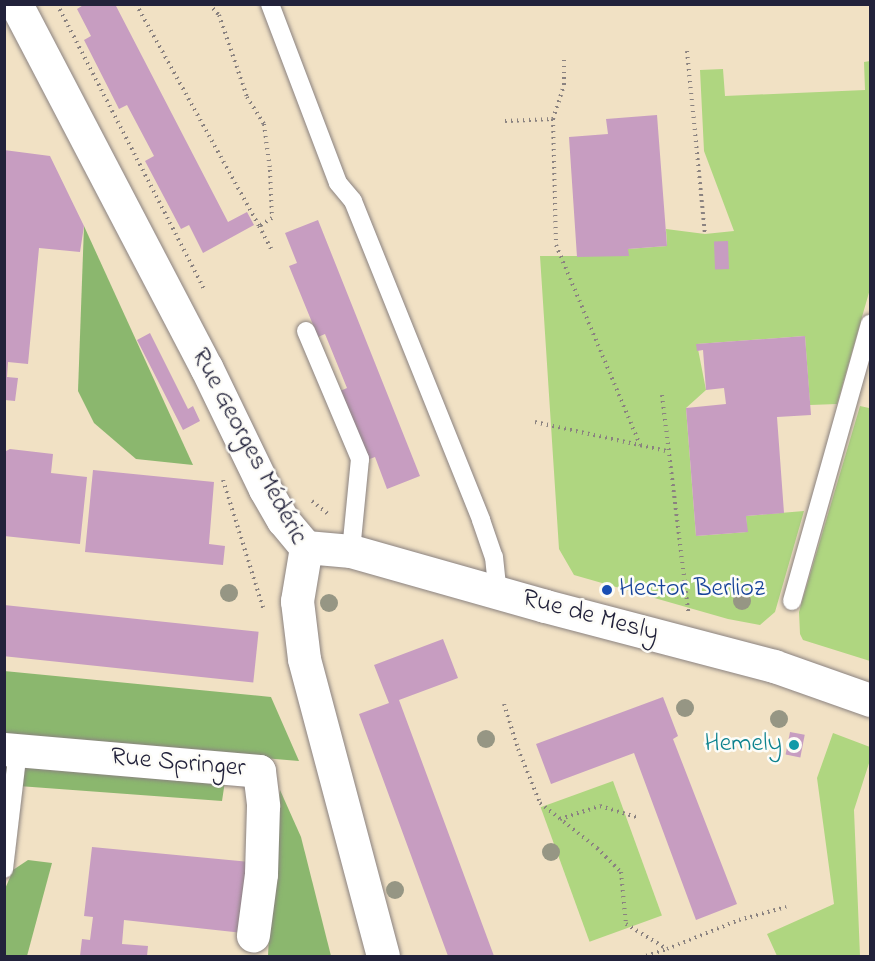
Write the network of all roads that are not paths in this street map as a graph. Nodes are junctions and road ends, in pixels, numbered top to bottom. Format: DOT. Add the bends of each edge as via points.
graph roads {
  1 [pos="16,4"];
  2 [pos="270,4"];
  3 [pos="870,324"];
  4 [pos="306,331"];
  5 [pos="306,547"];
  6 [pos="351,551"];
  7 [pos="498,593"];
  8 [pos="792,601"];
  9 [pos="870,700"];
  10 [pos="11,749"];
  11 [pos="4,869"];
  12 [pos="253,935"];
  13 [pos="383,957"];
  1 -- 5 [label="street, Rue Georges Médéric" via="206,367 265,489 283,520"];
  2 -- 7 [label="lane" via="338,183 353,201 481,520 494,557"];
  3 -- 8 [label="lane"];
  4 -- 6 [label="lane" via="360,459"];
  5 -- 6 [label="street, Rue de Mesly"];
  5 -- 13 [label="street, Rue Georges Médéric" via="297,601 304,659"];
  6 -- 7 [label="street, Rue de Mesly"];
  7 -- 9 [label="street, Rue de Mesly" via="774,666"];
  10 -- 11 [label="lane"];
  10 -- 12 [label="street, Rue Springer" via="259,771 263,806 261,874"];
}
